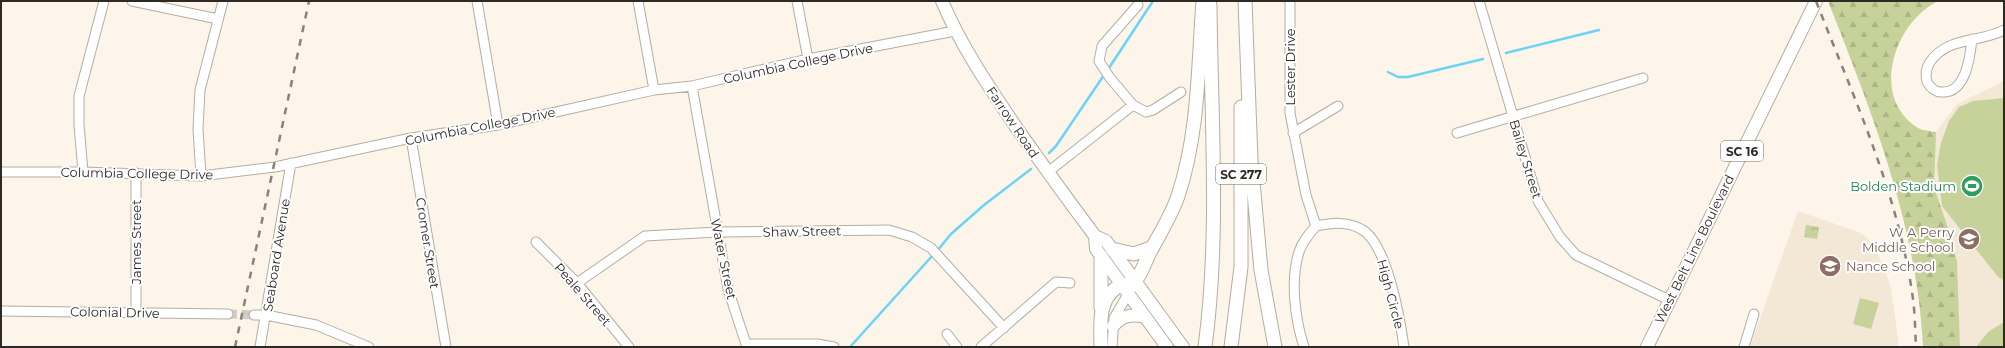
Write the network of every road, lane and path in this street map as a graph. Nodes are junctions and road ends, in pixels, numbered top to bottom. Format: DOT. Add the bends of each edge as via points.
graph roads {
  1 [pos="104,1"];
  2 [pos="132,1"];
  3 [pos="223,1"];
  4 [pos="477,1"];
  5 [pos="638,1"];
  6 [pos="797,1"];
  7 [pos="942,1"];
  8 [pos="1203,1"];
  9 [pos="1210,1"];
  10 [pos="1240,1"];
  11 [pos="1245,1"];
  12 [pos="1290,1"];
  13 [pos="1816,1"];
  14 [pos="1482,2"];
  15 [pos="1138,5"];
  16 [pos="218,19"];
  17 [pos="2004,30"];
  18 [pos="955,31"];
  19 [pos="1972,39"];
  20 [pos="808,59"];
  21 [pos="1643,78"];
  22 [pos="692,86"];
  23 [pos="654,90"];
  24 [pos="1181,92"];
  25 [pos="1132,105"];
  26 [pos="1338,106"];
  27 [pos="1513,117"];
  28 [pos="498,125"];
  29 [pos="1293,132"];
  30 [pos="1457,133"];
  31 [pos="411,138"];
  32 [pos="291,163"];
  33 [pos="1,172"];
  34 [pos="84,172"];
  35 [pos="1048,172"];
  36 [pos="136,173"];
  37 [pos="201,176"];
  38 [pos="1316,226"];
  39 [pos="717,232"];
  40 [pos="1095,236"];
  41 [pos="536,242"];
  42 [pos="1153,246"];
  43 [pos="1112,249"];
  44 [pos="1102,258"];
  45 [pos="1135,280"];
  46 [pos="1070,283"];
  47 [pos="577,284"];
  48 [pos="1125,290"];
  49 [pos="1668,300"];
  50 [pos="1,311"];
  51 [pos="136,312"];
  52 [pos="228,314"];
  53 [pos="1754,314"];
  54 [pos="254,315"];
  55 [pos="266,315"];
  56 [pos="1145,317"];
  57 [pos="1100,319"];
  58 [pos="1113,326"];
  59 [pos="1004,328"];
  60 [pos="947,334"];
  61 [pos="746,345"];
  62 [pos="625,346"];
  63 [pos="260,347"];
  64 [pos="369,347"];
  65 [pos="446,347"];
  66 [pos="834,347"];
  67 [pos="957,347"];
  68 [pos="981,347"];
  69 [pos="1101,347"];
  70 [pos="1112,347"];
  71 [pos="1167,347"];
  72 [pos="1183,347"];
  73 [pos="1205,347"];
  74 [pos="1231,347"];
  75 [pos="1275,347"];
  76 [pos="1304,347"];
  77 [pos="1404,347"];
  78 [pos="1647,347"];
  79 [pos="1744,347"];
  1 -- 34 [label="street" via="79,96"];
  2 -- 16 [label="street"];
  3 -- 16 [label="street"];
  4 -- 28 [label="street"];
  5 -- 23 [label="street"];
  6 -- 20 [label="street"];
  7 -- 18 [label="main road, Farrow Road"];
  8 -- 42 [label="highway" via="1195,123 1190,152 1178,197"];
  9 -- 73 [label="highway, SC 277" via="1214,247"];
  10 -- 74 [label="highway, SC 277" via="1241,267"];
  11 -- 75 [label="highway" via="1255,207 1261,270"];
  12 -- 29 [label="street, Lester Drive" via="1290,113"];
  13 -- 49 [label="main road, West Belt Line Boulevard / SC 16"];
  14 -- 27 [label="street, Bailey Street"];
  15 -- 25 [label="street" via="1102,46 1099,61"];
  16 -- 37 [label="street" via="200,90 198,129"];
  17 -- 19 [label="street"];
  18 -- 20 [label="street, Columbia College Drive"];
  18 -- 35 [label="main road, Farrow Road" via="994,95"];
  19 -- 19 [label="street" via="1951,45 1932,59 1926,72 1927,81 1932,88 1947,91 1960,82 1970,57"];
  20 -- 22 [label="street, Columbia College Drive"];
  21 -- 27 [label="street"];
  22 -- 23 [label="street, Columbia College Drive"];
  22 -- 39 [label="street, Water Street"];
  23 -- 28 [label="street, Columbia College Drive"];
  24 -- 25 [label="street" via="1146,112"];
  25 -- 35 [label="street"];
  26 -- 29 [label="street"];
  27 -- 30 [label="street"];
  27 -- 49 [label="street, Bailey Street" via="1538,200 1560,237 1576,255"];
  28 -- 31 [label="street, Columbia College Drive"];
  29 -- 38 [label="street, Lester Drive" via="1306,195"];
  31 -- 32 [label="street, Columbia College Drive"];
  31 -- 65 [label="street, Cromer Street"];
  32 -- 37 [label="street, Columbia College Drive"];
  32 -- 55 [label="street, Seaboard Avenue"];
  33 -- 34 [label="street, Columbia College Drive"];
  34 -- 36 [label="street, Columbia College Drive"];
  35 -- 40 [label="main road, Farrow Road"];
  36 -- 37 [label="street, Columbia College Drive"];
  36 -- 51 [label="street, James Street"];
  38 -- 76 [label="street" via="1307,236 1296,265 1295,292 1299,331"];
  38 -- 77 [label="street, High Circle" via="1343,222 1361,229 1370,236 1383,259 1396,302"];
  39 -- 47 [label="street, Shaw Street" via="645,236"];
  39 -- 59 [label="street, Shaw Street" via="889,230 912,237 931,248"];
  39 -- 61 [label="street, Water Street" via="728,289"];
  40 -- 43 [label="main road, Farrow Road" via="1106,241"];
  40 -- 44 [label="main road, Farrow Road" via="1096,249"];
  41 -- 47 [label="street, Peale Street"];
  42 -- 43 [label="highway" via="1134,254"];
  42 -- 45 [label="highway"];
  43 -- 45 [label="main road, Farrow Road"];
  44 -- 48 [label="main road, Farrow Road"];
  44 -- 57 [label="highway"];
  45 -- 48 [label="highway"];
  45 -- 72 [label="main road, Farrow Road"];
  46 -- 59 [label="street" via="1056,282"];
  47 -- 62 [label="street, Peale Street"];
  48 -- 56 [label="main road, Farrow Road"];
  48 -- 57 [label="highway" via="1116,288 1108,296"];
  48 -- 58 [label="street"];
  49 -- 78 [label="main road, West Belt Line Boulevard / SC 16"];
  50 -- 51 [label="street, Colonial Drive"];
  51 -- 52 [label="street, Colonial Drive"];
  53 -- 79 [label="street"];
  54 -- 55 [label="street"];
  55 -- 63 [label="street, Seaboard Avenue"];
  55 -- 64 [label="street" via="316,325"];
  56 -- 58 [label="main road" via="1125,316"];
  56 -- 71 [label="main road, Farrow Road"];
  57 -- 69 [label="highway"];
  58 -- 70 [label="street"];
  59 -- 68 [label="street"];
  60 -- 67 [label="street"];
  61 -- 66 [label="street, Water Street" via="817,344"];
}
